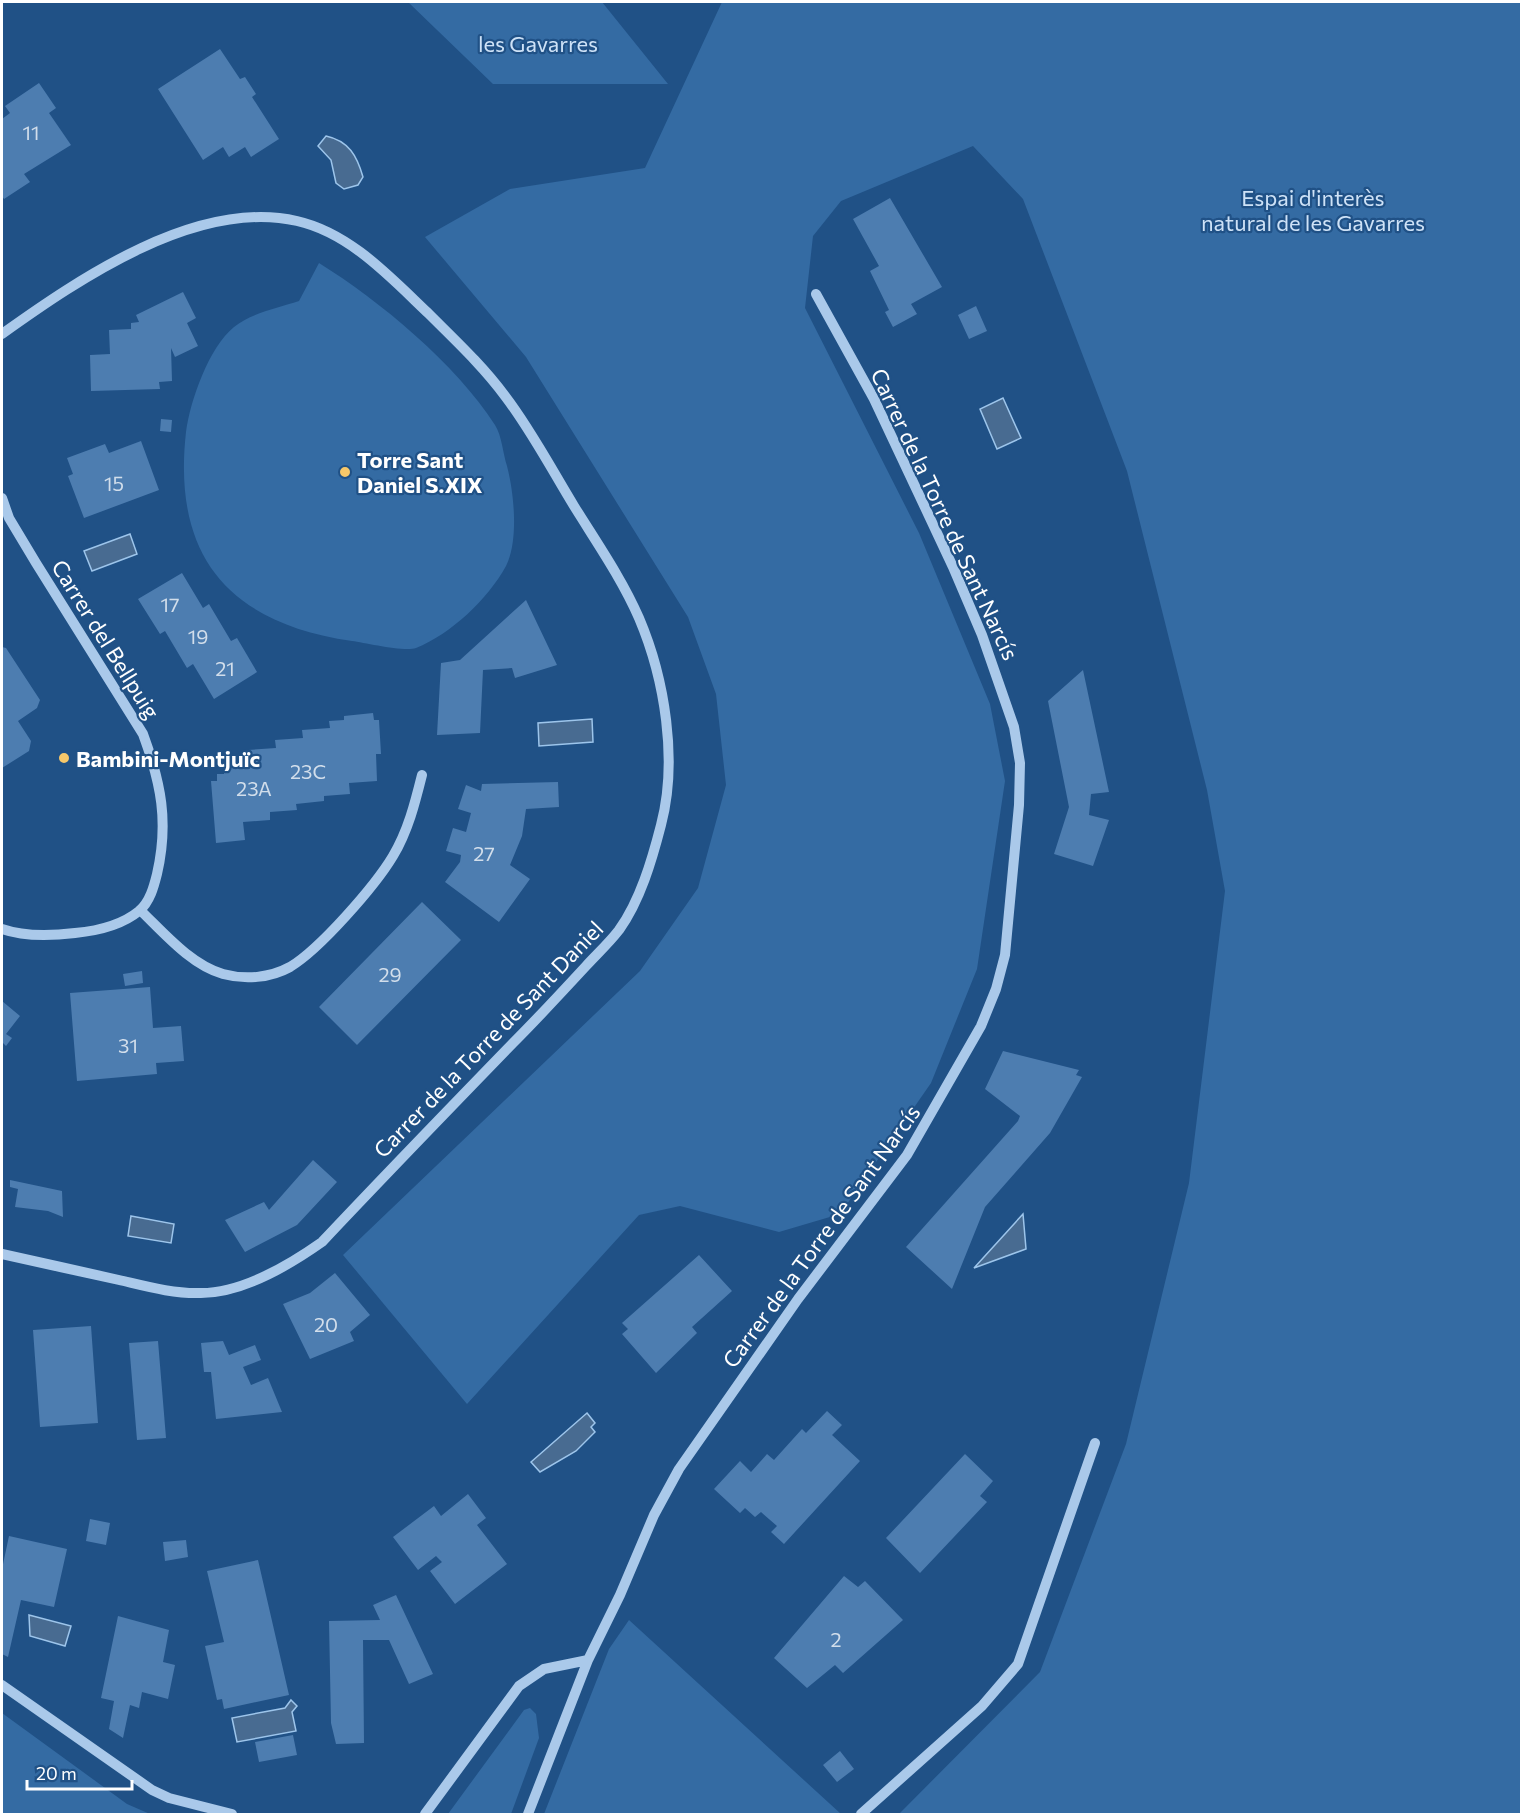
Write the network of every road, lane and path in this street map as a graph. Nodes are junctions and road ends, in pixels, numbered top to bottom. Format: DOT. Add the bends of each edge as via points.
graph roads {
  1 [pos="816,294"];
  2 [pos="2,334"];
  3 [pos="2,498"];
  4 [pos="422,775"];
  5 [pos="140,910"];
  6 [pos="2,929"];
  7 [pos="2,1254"];
  8 [pos="1095,1443"];
  9 [pos="588,1660"];
  10 [pos="2,1685"];
  11 [pos="232,1815"];
  12 [pos="425,1815"];
  13 [pos="528,1815"];
  14 [pos="861,1815"];
  1 -- 9 [label="street, Carrer de la Torre de Sant Narcís" via="874,399 953,567 986,645 1014,727 1020,763 1019,805 1005,955 981,1026 933,1115 679,1469"];
  2 -- 7 [label="street, Carrer de la Torre de Sant Daniel" via="118,260 194,229 230,220 295,221 350,245 384,270 477,361 507,399 615,571 640,619 654,664 664,718 668,775 662,822 619,930 322,1242 293,1263 256,1279 202,1294"];
  3 -- 5 [label="street, Carrer del Bellpuig" via="9,518 143,734 154,765 165,834 153,891"];
  4 -- 5 [label="street" via="405,833 387,865 369,891 290,967 266,976 222,974 173,942"];
  5 -- 6 [label="street" via="114,925 88,932 31,935"];
  8 -- 14 [label="street" via="1018,1664 982,1706"];
  9 -- 12 [label="street" via="544,1669 519,1686"];
  9 -- 13 [label="street, Carrer de la Torre de Sant Narcís"];
  10 -- 11 [label="street" via="152,1790"];
}
